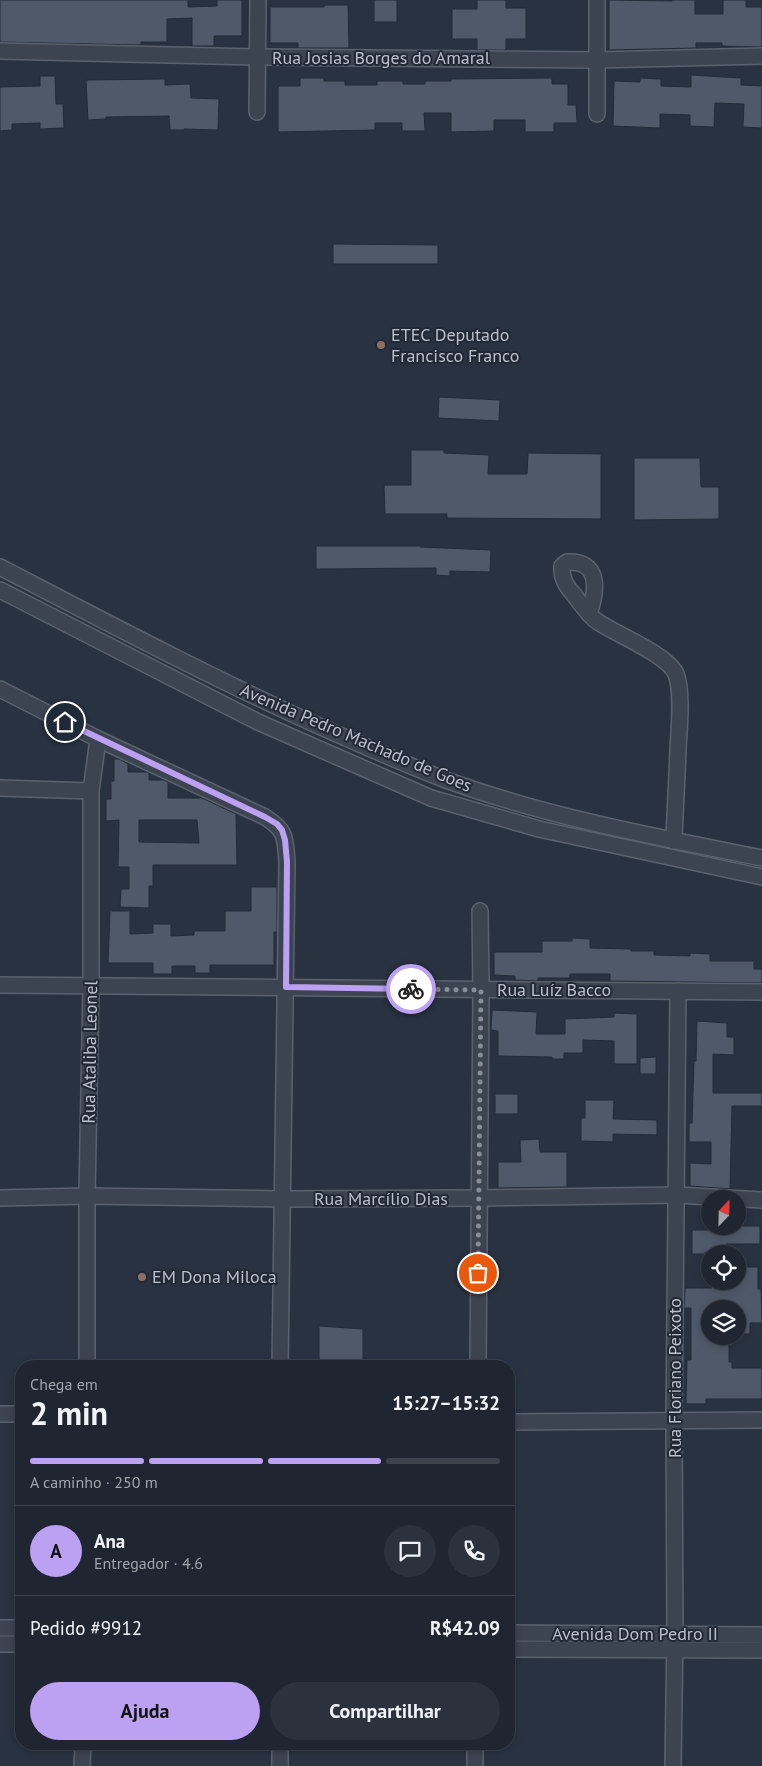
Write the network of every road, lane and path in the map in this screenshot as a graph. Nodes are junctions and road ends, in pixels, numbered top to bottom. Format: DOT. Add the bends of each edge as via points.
graph roads {
  1 [pos="258,0"];
  2 [pos="597,0"];
  3 [pos="0,51"];
  4 [pos="762,56"];
  5 [pos="257,57"];
  6 [pos="597,60"];
  7 [pos="257,112"];
  8 [pos="597,114"];
  9 [pos="0,567"];
  10 [pos="0,590"];
  11 [pos="590,614"];
  12 [pos="0,689"];
  13 [pos="98,739"];
  14 [pos="0,788"];
  15 [pos="91,791"];
  16 [pos="674,840"];
  17 [pos="762,858"];
  18 [pos="762,877"];
  19 [pos="480,911"];
  20 [pos="0,985"];
  21 [pos="91,986"];
  22 [pos="286,987"];
  23 [pos="481,990"];
  24 [pos="678,991"];
  25 [pos="762,992"];
  26 [pos="677,1195"];
  27 [pos="87,1196"];
  28 [pos="0,1198"];
  29 [pos="479,1198"];
  30 [pos="282,1199"];
  31 [pos="762,1200"];
  32 [pos="87,1360"];
  33 [pos="280,1360"];
  34 [pos="478,1360"];
  35 [pos="0,1414"];
  36 [pos="15,1414"];
  37 [pos="674,1420"];
  38 [pos="762,1420"];
  39 [pos="515,1422"];
  40 [pos="0,1628"];
  41 [pos="15,1628"];
  42 [pos="515,1633"];
  43 [pos="762,1635"];
  44 [pos="675,1642"];
  45 [pos="0,1644"];
  46 [pos="15,1644"];
  47 [pos="515,1649"];
  48 [pos="762,1650"];
  49 [pos="83,1750"];
  50 [pos="280,1750"];
  51 [pos="475,1750"];
  52 [pos="82,1766"];
  53 [pos="280,1766"];
  54 [pos="475,1766"];
  55 [pos="673,1766"];
  1 -- 5 [label="street"];
  2 -- 6 [label="street"];
  3 -- 5 [label="street, Rua Josias Borges do Amaral"];
  4 -- 6 [label="street, Rua Josias Borges do Amaral"];
  5 -- 6 [label="street, Rua Josias Borges do Amaral"];
  5 -- 7 [label="street"];
  6 -- 8 [label="street"];
  9 -- 16 [label="street, Avenida Pedro Machado de Goes" via="280,708 417,768 537,808"];
  10 -- 18 [label="street, Avenida Pedro Machado de Goes" via="258,722 431,798 539,829"];
  11 -- 16 [label="street" via="619,635 668,662 676,674 680,717"];
  12 -- 13 [label="street"];
  13 -- 15 [label="street, Rua Ataliba Leonel"];
  13 -- 22 [label="street" via="265,817 282,830 287,862"];
  14 -- 15 [label="street"];
  15 -- 21 [label="street, Rua Ataliba Leonel"];
  16 -- 17 [label="street, Avenida Pedro Machado de Goes"];
  19 -- 23 [label="street"];
  20 -- 21 [label="street, Rua Luíz Bacco"];
  21 -- 22 [label="street, Rua Luíz Bacco"];
  21 -- 27 [label="street, Rua Ataliba Leonel"];
  22 -- 23 [label="street, Rua Luíz Bacco"];
  22 -- 30 [label="street"];
  23 -- 24 [label="street, Rua Luíz Bacco"];
  23 -- 29 [label="street"];
  24 -- 25 [label="street, Rua Luíz Bacco"];
  24 -- 26 [label="street, Rua Floriano Peixoto"];
  26 -- 29 [label="street, Rua Marcílio Dias"];
  26 -- 31 [label="street, Rua Marcílio Dias"];
  26 -- 37 [label="street, Rua Floriano Peixoto"];
  27 -- 28 [label="street, Rua Marcílio Dias"];
  27 -- 30 [label="street, Rua Marcílio Dias"];
  27 -- 32 [label="street, Rua Ataliba Leonel"];
  29 -- 30 [label="street, Rua Marcílio Dias"];
  29 -- 34 [label="street"];
  30 -- 33 [label="street"];
  35 -- 36 [label="street"];
  37 -- 38 [label="street"];
  37 -- 39 [label="street"];
  37 -- 44 [label="street, Rua Floriano Peixoto"];
  40 -- 41 [label="street"];
  42 -- 44 [label="street, Avenida Dom Pedro II"];
  43 -- 44 [label="street, Avenida Dom Pedro II"];
  44 -- 47 [label="street, Avenida Dom Pedro II"];
  44 -- 48 [label="street, Avenida Dom Pedro II"];
  44 -- 55 [label="street, Rua Floriano Peixoto"];
  45 -- 46 [label="street"];
  49 -- 52 [label="street"];
  50 -- 53 [label="street"];
  51 -- 54 [label="street"];
}
